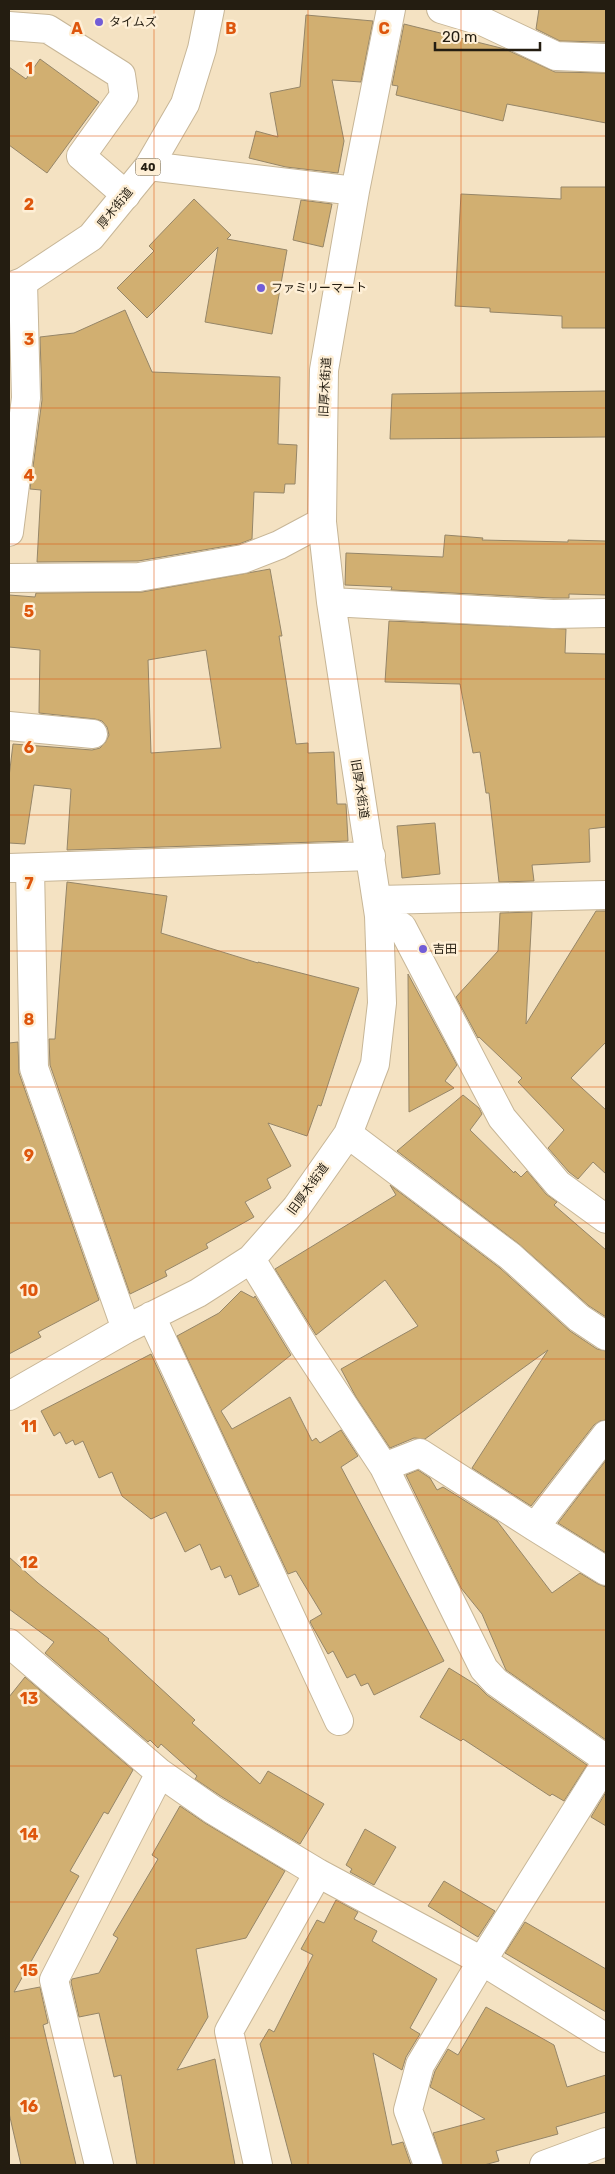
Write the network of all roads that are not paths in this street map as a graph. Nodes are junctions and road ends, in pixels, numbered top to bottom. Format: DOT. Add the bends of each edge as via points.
graph roads {
  1 [pos="210,9"];
  2 [pos="391,9"];
  3 [pos="441,9"];
  4 [pos="9,26"];
  5 [pos="606,58"];
  6 [pos="149,166"];
  7 [pos="355,191"];
  8 [pos="126,195"];
  9 [pos="16,284"];
  10 [pos="322,522"];
  11 [pos="9,532"];
  12 [pos="9,578"];
  13 [pos="331,602"];
  14 [pos="606,614"];
  15 [pos="9,726"];
  16 [pos="93,734"];
  17 [pos="370,856"];
  18 [pos="20,868"];
  19 [pos="606,895"];
  20 [pos="378,908"];
  21 [pos="348,1134"];
  22 [pos="606,1219"];
  23 [pos="251,1259"];
  24 [pos="151,1316"];
  25 [pos="126,1329"];
  26 [pos="606,1336"];
  27 [pos="9,1396"];
  28 [pos="606,1435"];
  29 [pos="384,1467"];
  30 [pos="535,1528"];
  31 [pos="606,1571"];
  32 [pos="9,1643"];
  33 [pos="339,1721"];
  34 [pos="606,1759"];
  35 [pos="606,1763"];
  36 [pos="160,1773"];
  37 [pos="318,1873"];
  38 [pos="482,1961"];
  39 [pos="606,2038"];
  40 [pos="606,2142"];
  41 [pos="99,2165"];
  42 [pos="258,2165"];
  43 [pos="428,2165"];
  44 [pos="544,2165"];
  1 -- 6 [label="street, 厚木街道 / 40" via="185,104"];
  2 -- 7 [label="street, 旧厚木街道"];
  3 -- 5 [label="street" via="484,22 556,56"];
  4 -- 8 [label="street" via="48,29 121,75 124,96 81,156"];
  6 -- 7 [label="street"];
  6 -- 8 [label="street, 厚木街道 / 40"];
  7 -- 10 [label="street, 旧厚木街道" via="324,370"];
  8 -- 9 [label="street, 厚木街道 / 40" via="91,237"];
  9 -- 11 [label="street" via="26,398"];
  10 -- 12 [label="street" via="279,545 243,559 138,577"];
  10 -- 13 [label="street, 旧厚木街道"];
  13 -- 14 [label="street"];
  13 -- 17 [label="street, 旧厚木街道"];
  15 -- 16 [label="street"];
  17 -- 18 [label="street"];
  17 -- 20 [label="street, 旧厚木街道"];
  18 -- 25 [label="street" via="34,1068"];
  19 -- 20 [label="street"];
  20 -- 21 [label="street, 旧厚木街道" via="382,1003 375,1064"];
  20 -- 22 [label="street" via="402,926 502,1118 558,1184"];
  21 -- 23 [label="street, 旧厚木街道" via="296,1208"];
  21 -- 26 [label="street" via="510,1256 579,1318"];
  23 -- 24 [label="street, 旧厚木街道" via="198,1293"];
  23 -- 29 [label="street"];
  24 -- 25 [label="street, 旧厚木街道"];
  24 -- 33 [label="street"];
  25 -- 27 [label="street, 旧厚木街道"];
  28 -- 30 [label="street"];
  29 -- 30 [label="street" via="420,1452"];
  29 -- 34 [label="street" via="484,1669 496,1682"];
  30 -- 31 [label="street"];
  32 -- 36 [label="street"];
  35 -- 38 [label="street"];
  36 -- 37 [label="street" via="213,1810"];
  36 -- 41 [label="street" via="54,1980"];
  37 -- 38 [label="street"];
  37 -- 42 [label="street" via="229,2031"];
  38 -- 39 [label="street"];
  38 -- 43 [label="street" via="420,2065 408,2110"];
  40 -- 44 [label="street"];
}
